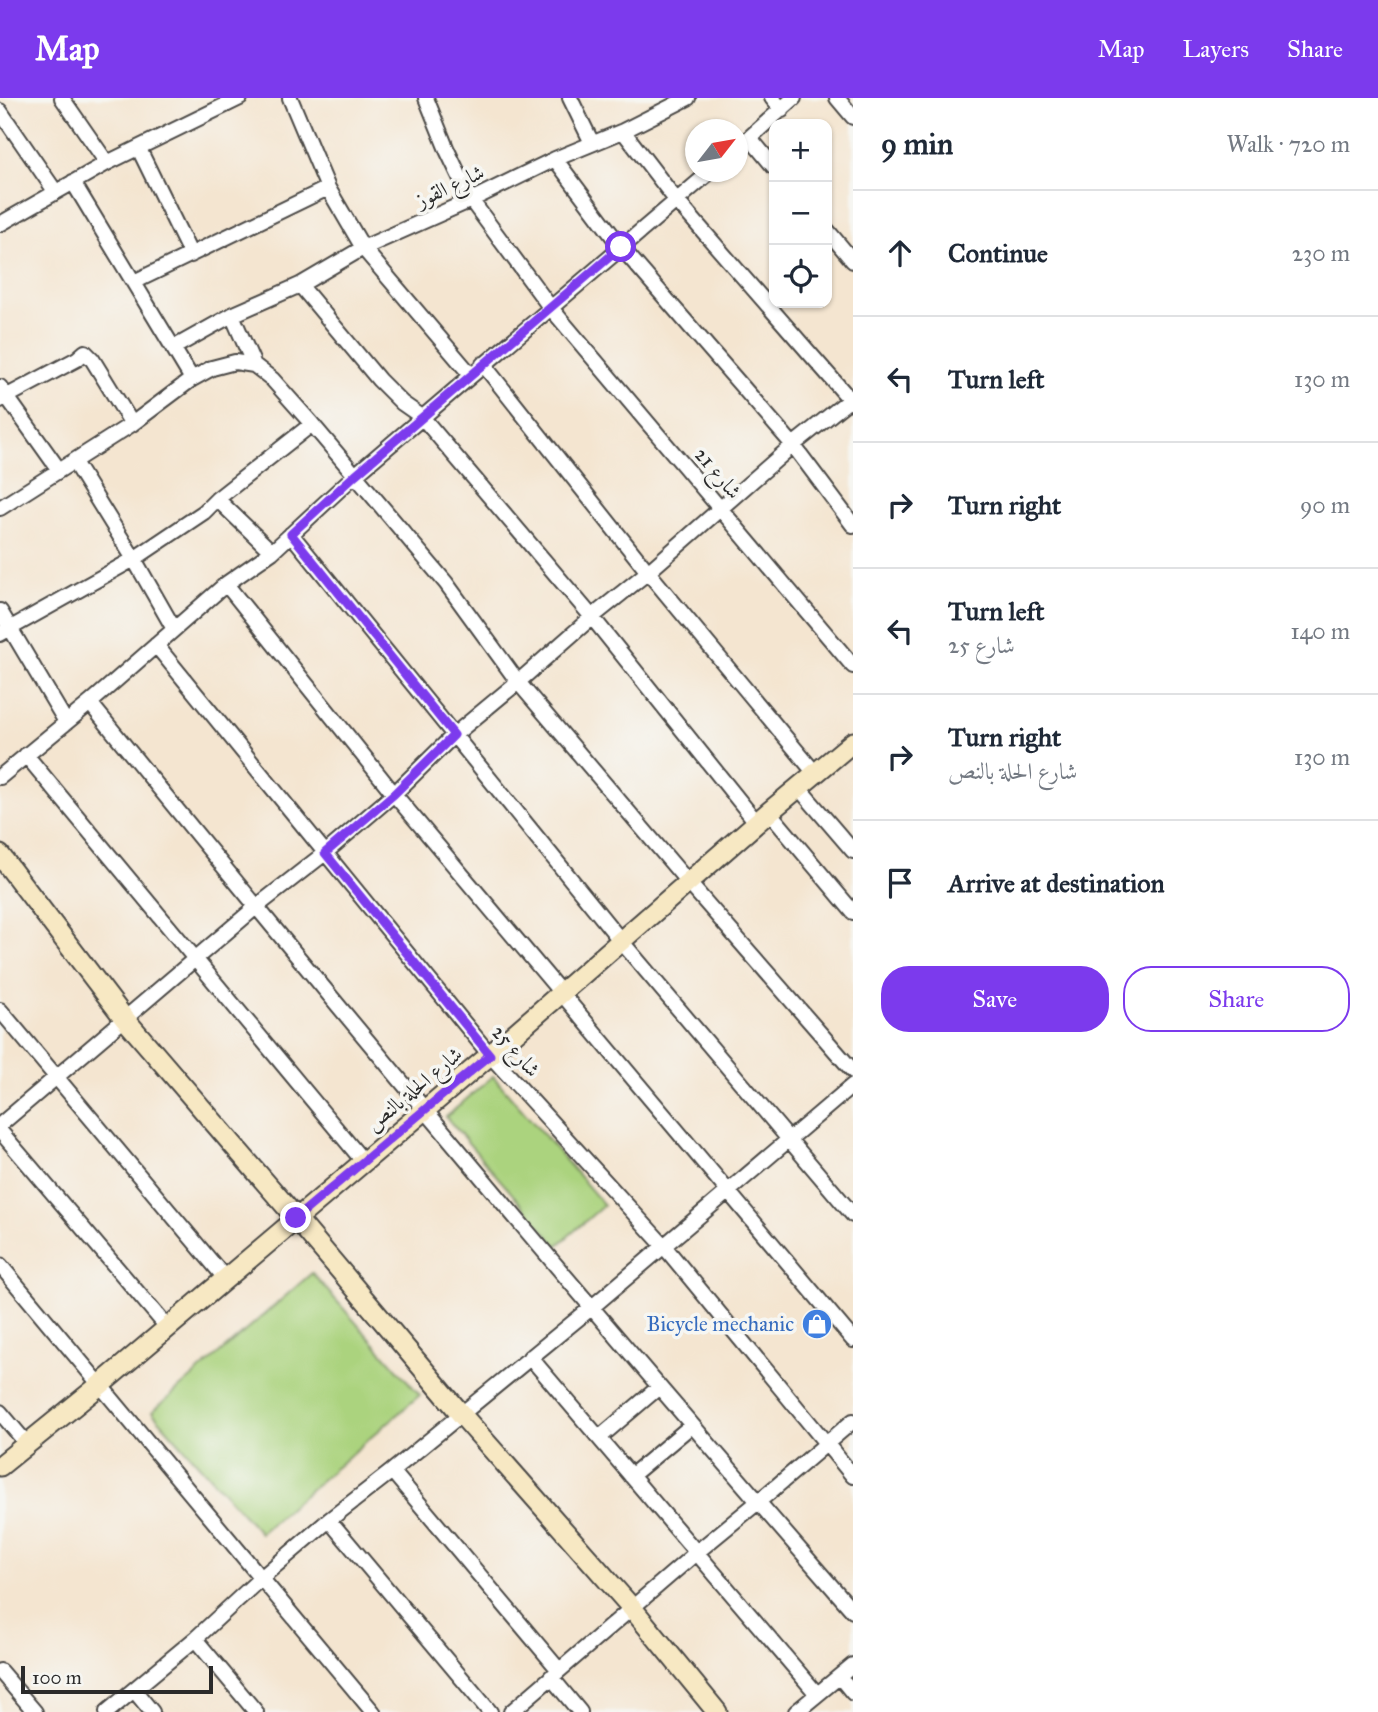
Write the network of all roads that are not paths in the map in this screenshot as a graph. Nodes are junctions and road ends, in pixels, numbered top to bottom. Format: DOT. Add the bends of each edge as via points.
graph roads {
  1 [pos="62,98"];
  2 [pos="240,98"];
  3 [pos="290,98"];
  4 [pos="427,98"];
  5 [pos="570,98"];
  6 [pos="688,98"];
  7 [pos="794,98"];
  8 [pos="837,98"];
  9 [pos="777,104"];
  10 [pos="0,111"];
  11 [pos="853,117"];
  12 [pos="623,131"];
  13 [pos="750,138"];
  14 [pos="592,143"];
  15 [pos="139,149"];
  16 [pos="555,159"];
  17 [pos="769,161"];
  18 [pos="107,163"];
  19 [pos="73,182"];
  20 [pos="698,182"];
  21 [pos="328,188"];
  22 [pos="55,191"];
  23 [pos="471,200"];
  24 [pos="676,200"];
  25 [pos="0,224"];
  26 [pos="832,236"];
  27 [pos="621,247"];
  28 [pos="363,248"];
  29 [pos="191,255"];
  30 [pos="853,261"];
  31 [pos="134,282"];
  32 [pos="300,285"];
  33 [pos="550,307"];
  34 [pos="232,315"];
  35 [pos="173,348"];
  36 [pos="254,365"];
  37 [pos="483,365"];
  38 [pos="471,375"];
  39 [pos="192,379"];
  40 [pos="2,395"];
  41 [pos="852,400"];
  42 [pos="422,417"];
  43 [pos="132,424"];
  44 [pos="312,424"];
  45 [pos="793,445"];
  46 [pos="74,462"];
  47 [pos="59,470"];
  48 [pos="355,475"];
  49 [pos="217,499"];
  50 [pos="0,508"];
  51 [pos="720,508"];
  52 [pos="853,525"];
  53 [pos="291,534"];
  54 [pos="272,552"];
  55 [pos="134,559"];
  56 [pos="648,572"];
  57 [pos="226,584"];
  58 [pos="0,611"];
  59 [pos="592,618"];
  60 [pos="174,629"];
  61 [pos="5,630"];
  62 [pos="156,645"];
  63 [pos="853,666"];
  64 [pos="518,682"];
  65 [pos="90,703"];
  66 [pos="66,722"];
  67 [pos="454,735"];
  68 [pos="853,742"];
  69 [pos="26,755"];
  70 [pos="816,773"];
  71 [pos="0,777"];
  72 [pos="798,787"];
  73 [pos="394,794"];
  74 [pos="763,817"];
  75 [pos="853,851"];
  76 [pos="325,853"];
  77 [pos="0,855"];
  78 [pos="688,882"];
  79 [pos="256,907"];
  80 [pos="853,912"];
  81 [pos="621,941"];
  82 [pos="195,960"];
  83 [pos="563,993"];
  84 [pos="0,1010"];
  85 [pos="124,1018"];
  86 [pos="490,1055"];
  87 [pos="853,1071"];
  88 [pos="57,1076"];
  89 [pos="853,1085"];
  90 [pos="425,1109"];
  91 [pos="0,1128"];
  92 [pos="789,1139"];
  93 [pos="363,1161"];
  94 [pos="727,1191"];
  95 [pos="853,1215"];
  96 [pos="296,1218"];
  97 [pos="663,1245"];
  98 [pos="0,1265"];
  99 [pos="225,1278"];
  100 [pos="591,1308"];
  101 [pos="167,1327"];
  102 [pos="853,1340"];
  103 [pos="530,1357"];
  104 [pos="100,1385"];
  105 [pos="659,1387"];
  106 [pos="0,1412"];
  107 [pos="461,1414"];
  108 [pos="853,1420"];
  109 [pos="692,1425"];
  110 [pos="599,1438"];
  111 [pos="27,1444"];
  112 [pos="826,1444"];
  113 [pos="0,1466"];
  114 [pos="392,1471"];
  115 [pos="631,1476"];
  116 [pos="853,1476"];
  117 [pos="758,1502"];
  118 [pos="329,1520"];
  119 [pos="697,1552"];
  120 [pos="261,1578"];
  121 [pos="632,1608"];
  122 [pos="853,1611"];
  123 [pos="195,1639"];
  124 [pos="853,1665"];
  125 [pos="0,1671"];
  126 [pos="555,1674"];
  127 [pos="839,1677"];
  128 [pos="134,1690"];
  129 [pos="853,1693"];
  130 [pos="817,1694"];
  131 [pos="35,1712"];
  132 [pos="107,1712"];
  133 [pos="152,1712"];
  134 [pos="256,1712"];
  135 [pos="373,1712"];
  136 [pos="490,1712"];
  137 [pos="511,1712"];
  138 [pos="580,1712"];
  139 [pos="717,1712"];
  140 [pos="796,1712"];
  1 -- 18 [label="street"];
  2 -- 15 [label="street"];
  3 -- 21 [label="street"];
  4 -- 23 [label="street, شارع 21"];
  5 -- 14 [label="street"];
  6 -- 12 [label="street, شارع القوز"];
  7 -- 9 [label="street"];
  8 -- 11 [label="street"];
  9 -- 13 [label="street"];
  10 -- 22 [label="street"];
  12 -- 14 [label="street, شارع القوز"];
  12 -- 24 [label="street"];
  13 -- 17 [label="street"];
  14 -- 16 [label="street, شارع القوز"];
  15 -- 18 [label="street"];
  15 -- 29 [label="street"];
  16 -- 23 [label="street, شارع القوز"];
  16 -- 27 [label="street"];
  18 -- 19 [label="street"];
  19 -- 22 [label="street"];
  19 -- 31 [label="street"];
  20 -- 24 [label="street"];
  21 -- 28 [label="street"];
  21 -- 29 [label="street"];
  22 -- 25 [label="street"];
  23 -- 28 [label="street, شارع القوز"];
  23 -- 33 [label="street, شارع 21"];
  24 -- 27 [label="street"];
  24 -- 41 [label="street"];
  26 -- 30 [label="street"];
  27 -- 33 [label="street"];
  27 -- 45 [label="street"];
  28 -- 32 [label="street, شارع القوز"];
  28 -- 38 [label="street"];
  29 -- 31 [label="street"];
  31 -- 35 [label="street"];
  32 -- 34 [label="street, شارع القوز"];
  32 -- 42 [label="street" via="379,380"];
  33 -- 37 [label="street"];
  33 -- 51 [label="street, شارع 21"];
  34 -- 35 [label="street, شارع القوز"];
  34 -- 36 [label="street"];
  35 -- 39 [label="street"];
  36 -- 39 [label="street" via="234,362"];
  36 -- 44 [label="street"];
  37 -- 38 [label="street"];
  37 -- 56 [label="street"];
  38 -- 42 [label="street"];
  39 -- 43 [label="street"];
  40 -- 43 [label="street" via="85,352"];
  40 -- 47 [label="street"];
  41 -- 45 [label="street"];
  42 -- 48 [label="street"];
  42 -- 59 [label="street"];
  43 -- 46 [label="street"];
  44 -- 48 [label="street"];
  44 -- 49 [label="street"];
  45 -- 51 [label="street"];
  45 -- 52 [label="street"];
  46 -- 47 [label="street"];
  46 -- 55 [label="street"];
  47 -- 50 [label="street"];
  48 -- 53 [label="street"];
  48 -- 64 [label="street" via="446,583"];
  49 -- 54 [label="street"];
  49 -- 55 [label="street" via="204,513"];
  51 -- 56 [label="street"];
  51 -- 63 [label="street, شارع 21"];
  53 -- 54 [label="street"];
  53 -- 67 [label="street"];
  54 -- 57 [label="street"];
  55 -- 60 [label="street"];
  55 -- 61 [label="street"];
  56 -- 59 [label="street"];
  56 -- 70 [label="street"];
  57 -- 60 [label="street"];
  57 -- 73 [label="street"];
  58 -- 61 [label="street"];
  59 -- 64 [label="street"];
  59 -- 74 [label="street"];
  60 -- 62 [label="street"];
  61 -- 66 [label="street"];
  62 -- 65 [label="street"];
  62 -- 76 [label="street, شارع 25"];
  64 -- 67 [label="street"];
  64 -- 78 [label="street"];
  65 -- 66 [label="street"];
  65 -- 79 [label="street"];
  66 -- 69 [label="street"];
  67 -- 73 [label="street"];
  67 -- 81 [label="street"];
  68 -- 70 [label="street, شارع الحلة بالنص"];
  69 -- 71 [label="street"];
  69 -- 82 [label="street"];
  70 -- 72 [label="street, شارع الحلة بالنص"];
  72 -- 74 [label="street, شارع الحلة بالنص"];
  72 -- 75 [label="street"];
  73 -- 76 [label="street"];
  73 -- 83 [label="street"];
  74 -- 78 [label="street, شارع الحلة بالنص"];
  74 -- 80 [label="street"];
  76 -- 79 [label="street"];
  76 -- 86 [label="street, شارع 25"];
  77 -- 85 [label="street"];
  78 -- 81 [label="street, شارع الحلة بالنص"];
  78 -- 87 [label="street"];
  79 -- 82 [label="street"];
  79 -- 90 [label="street"];
  81 -- 83 [label="street, شارع الحلة بالنص"];
  81 -- 92 [label="street"];
  82 -- 85 [label="street"];
  82 -- 93 [label="street"];
  83 -- 86 [label="street, شارع الحلة بالنص"];
  83 -- 94 [label="street"];
  84 -- 88 [label="street"];
  85 -- 88 [label="street"];
  85 -- 96 [label="street"];
  86 -- 90 [label="street, شارع الحلة بالنص"];
  86 -- 97 [label="street, شارع 25"];
  88 -- 91 [label="street"];
  88 -- 99 [label="street"];
  89 -- 92 [label="street"];
  90 -- 93 [label="street, شارع الحلة بالنص"];
  90 -- 100 [label="street"];
  91 -- 101 [label="street"];
  92 -- 94 [label="street"];
  92 -- 95 [label="street"];
  93 -- 96 [label="street, شارع الحلة بالنص"];
  94 -- 97 [label="street"];
  94 -- 102 [label="street"];
  96 -- 99 [label="street, شارع الحلة بالنص"];
  96 -- 107 [label="street"];
  97 -- 100 [label="street"];
  97 -- 112 [label="street, شارع 25"];
  98 -- 104 [label="street"];
  99 -- 101 [label="street, شارع الحلة بالنص"];
  100 -- 103 [label="street"];
  100 -- 105 [label="street"];
  101 -- 104 [label="street, شارع الحلة بالنص"];
  103 -- 107 [label="street"];
  103 -- 110 [label="street"];
  104 -- 111 [label="street, شارع الحلة بالنص"];
  104 -- 120 [label="street"];
  105 -- 109 [label="street"];
  105 -- 110 [label="street"];
  106 -- 111 [label="street"];
  107 -- 114 [label="street"];
  107 -- 121 [label="street"];
  108 -- 112 [label="street"];
  109 -- 115 [label="street"];
  109 -- 117 [label="street"];
  110 -- 115 [label="street"];
  111 -- 113 [label="street, شارع الحلة بالنص"];
  112 -- 116 [label="street, شارع 25"];
  112 -- 117 [label="street"];
  114 -- 118 [label="street"];
  114 -- 126 [label="street"];
  115 -- 119 [label="street"];
  117 -- 119 [label="street"];
  117 -- 122 [label="street"];
  118 -- 120 [label="street"];
  118 -- 136 [label="street"];
  119 -- 121 [label="street"];
  119 -- 130 [label="street"];
  120 -- 123 [label="street"];
  120 -- 135 [label="street"];
  121 -- 126 [label="street"];
  121 -- 139 [label="street"];
  123 -- 128 [label="street"];
  123 -- 134 [label="street"];
  124 -- 127 [label="street"];
  125 -- 131 [label="street"];
  126 -- 137 [label="street"];
  126 -- 138 [label="street"];
  127 -- 129 [label="street"];
  127 -- 130 [label="street"];
  128 -- 132 [label="street"];
  128 -- 133 [label="street"];
  130 -- 140 [label="street"];
}
